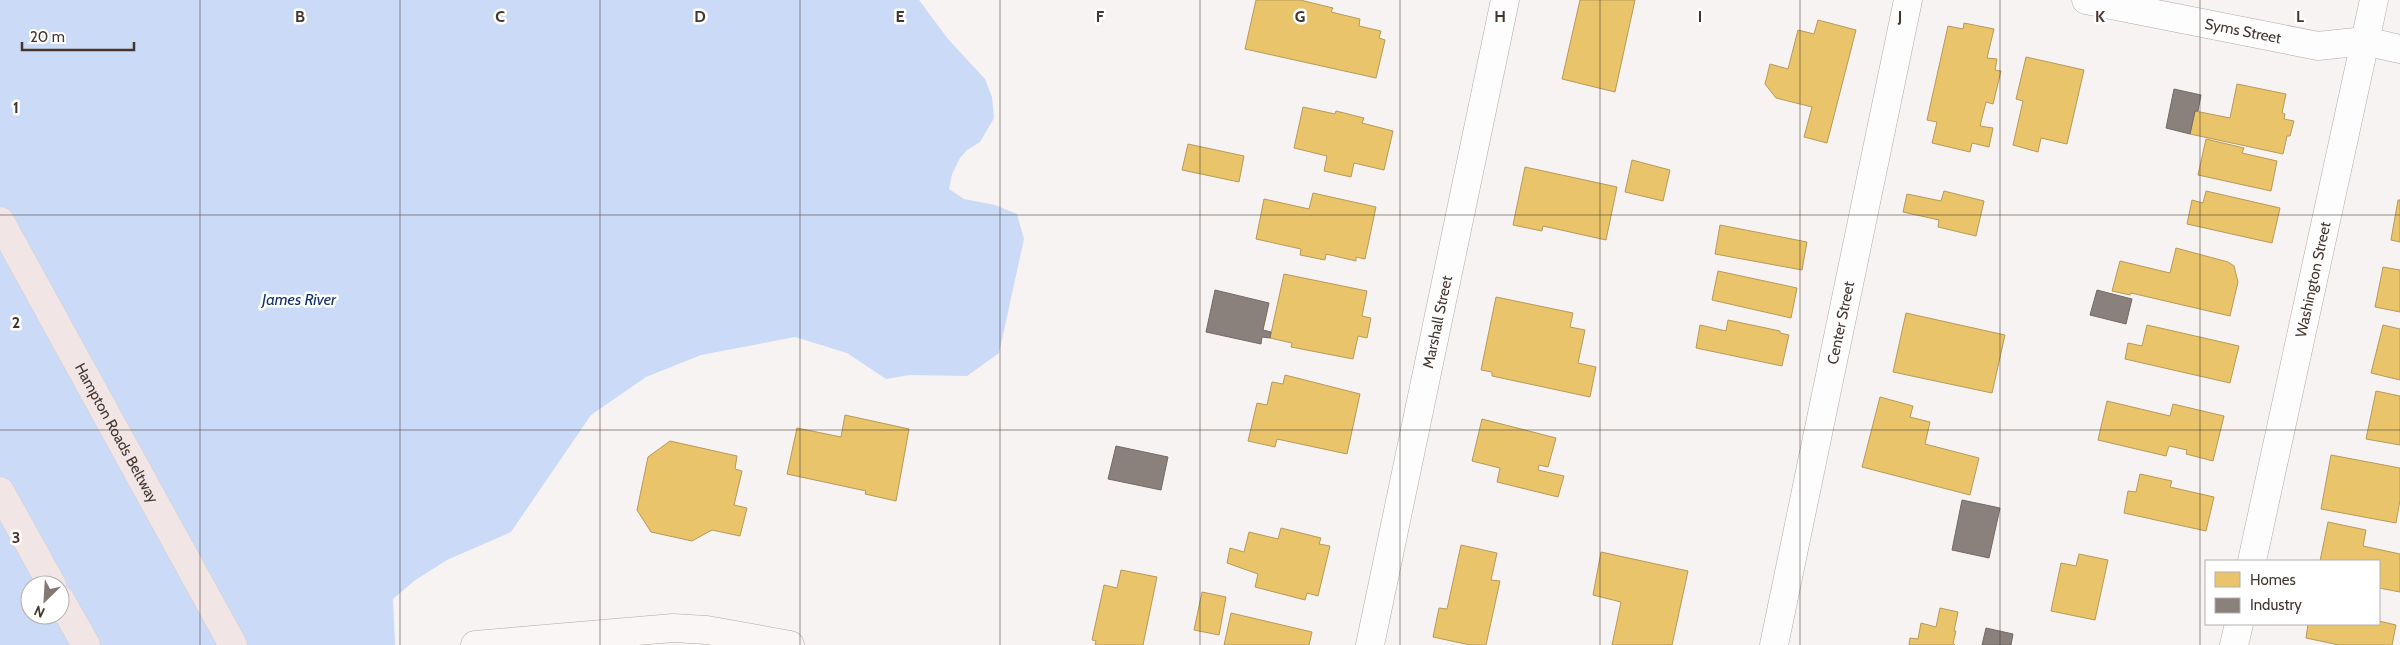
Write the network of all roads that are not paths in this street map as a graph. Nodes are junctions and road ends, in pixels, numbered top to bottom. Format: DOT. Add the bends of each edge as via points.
graph roads {
  1 [pos="1505,0"];
  2 [pos="1908,0"];
  3 [pos="2086,0"];
  4 [pos="2374,0"];
  5 [pos="2365,41"];
  6 [pos="2400,49"];
  7 [pos="0,222"];
  8 [pos="0,491"];
  9 [pos="2252,560"];
  10 [pos="46,575"];
  11 [pos="70,617"];
  12 [pos="2239,625"];
  13 [pos="691,637"];
  14 [pos="86,645"];
  15 [pos="233,645"];
  16 [pos="475,645"];
  17 [pos="790,645"];
  18 [pos="1370,645"];
  19 [pos="1774,645"];
  20 [pos="2234,645"];
  1 -- 18 [label="street, Marshall Street"];
  2 -- 19 [label="street, Center Street"];
  3 -- 5 [label="street, Syms Street" via="2318,46"];
  4 -- 5 [label="street, Washington Street"];
  5 -- 6 [label="street, Syms Street"];
  5 -- 9 [label="street, Washington Street"];
  7 -- 15 [label="highway, Hampton Roads Beltway"];
  8 -- 10 [label="highway"];
  11 -- 14 [label="highway"];
  12 -- 20 [label="street"];
  13 -- 16 [label="main road" via="663,628"];
  13 -- 17 [label="main road"];
}
